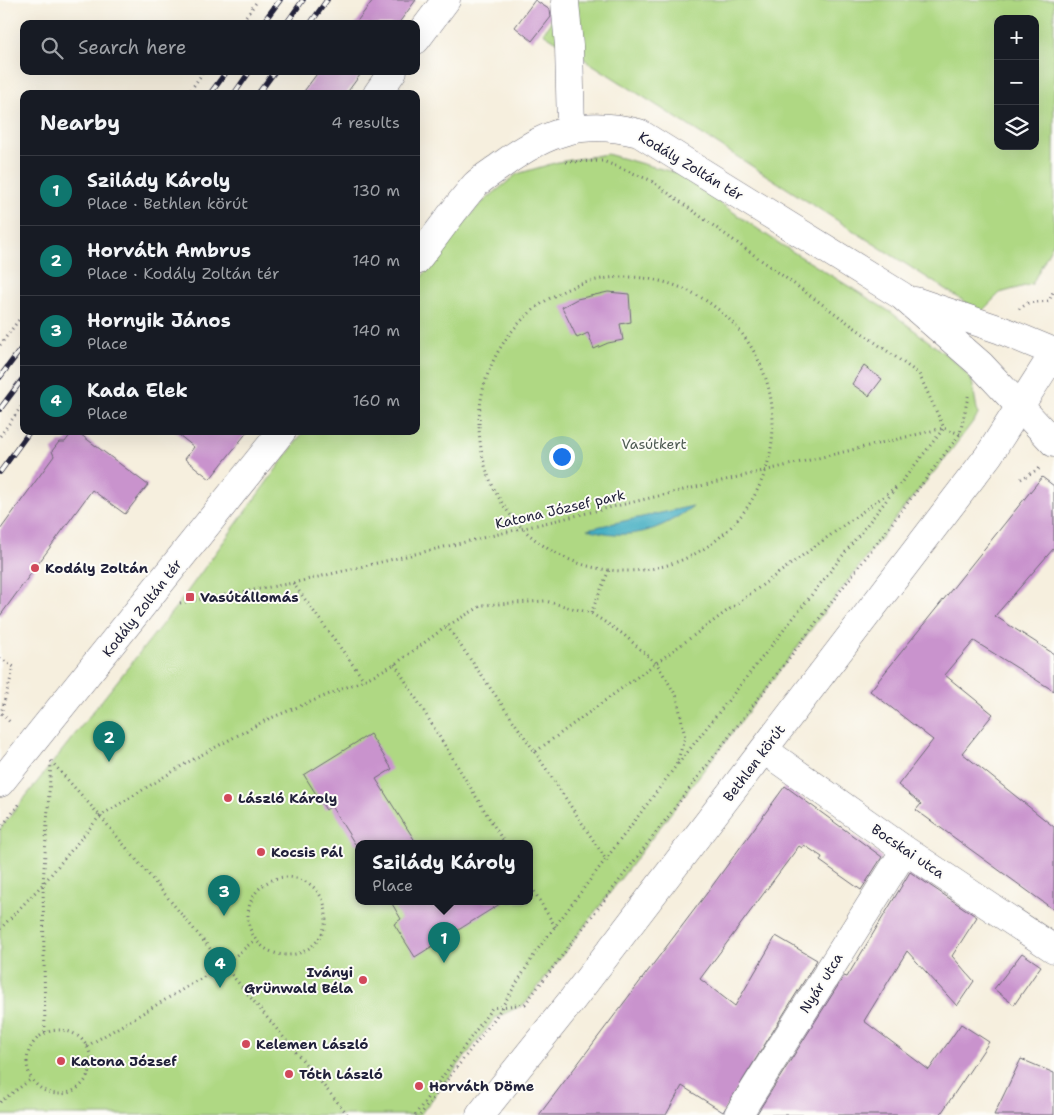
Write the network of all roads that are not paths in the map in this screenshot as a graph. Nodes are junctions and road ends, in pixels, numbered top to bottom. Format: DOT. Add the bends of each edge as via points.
graph roads {
  1 [pos="446,0"];
  2 [pos="564,2"];
  3 [pos="420,35"];
  4 [pos="390,75"];
  5 [pos="380,90"];
  6 [pos="571,129"];
  7 [pos="420,256"];
  8 [pos="902,296"];
  9 [pos="1054,352"];
  10 [pos="1020,405"];
  11 [pos="279,435"];
  12 [pos="1049,455"];
  13 [pos="764,750"];
  14 [pos="4,769"];
  15 [pos="905,850"];
  16 [pos="1054,949"];
  17 [pos="480,1115"];
  18 [pos="738,1115"];
  1 -- 3 [label="street"];
  2 -- 6 [label="street" via="569,46"];
  4 -- 5 [label="street"];
  6 -- 7 [label="street, Kodály Zoltán tér" via="543,138 477,184"];
  6 -- 8 [label="street, Kodály Zoltán tér" via="619,128 639,132"];
  8 -- 9 [label="street, Kodály Zoltán tér"];
  8 -- 10 [label="street, Kodály Zoltán tér" via="981,365"];
  9 -- 10 [label="street, Bethlen körút"];
  10 -- 12 [label="street, Kodály Zoltán tér"];
  10 -- 13 [label="street, Bethlen körút" via="989,455"];
  11 -- 14 [label="street, Kodály Zoltán tér" via="31,744"];
  13 -- 15 [label="street, Bocskai utca"];
  13 -- 17 [label="street, Bethlen körút"];
  15 -- 16 [label="street, Bocskai utca"];
  15 -- 18 [label="street, Nyár utca"];
}
